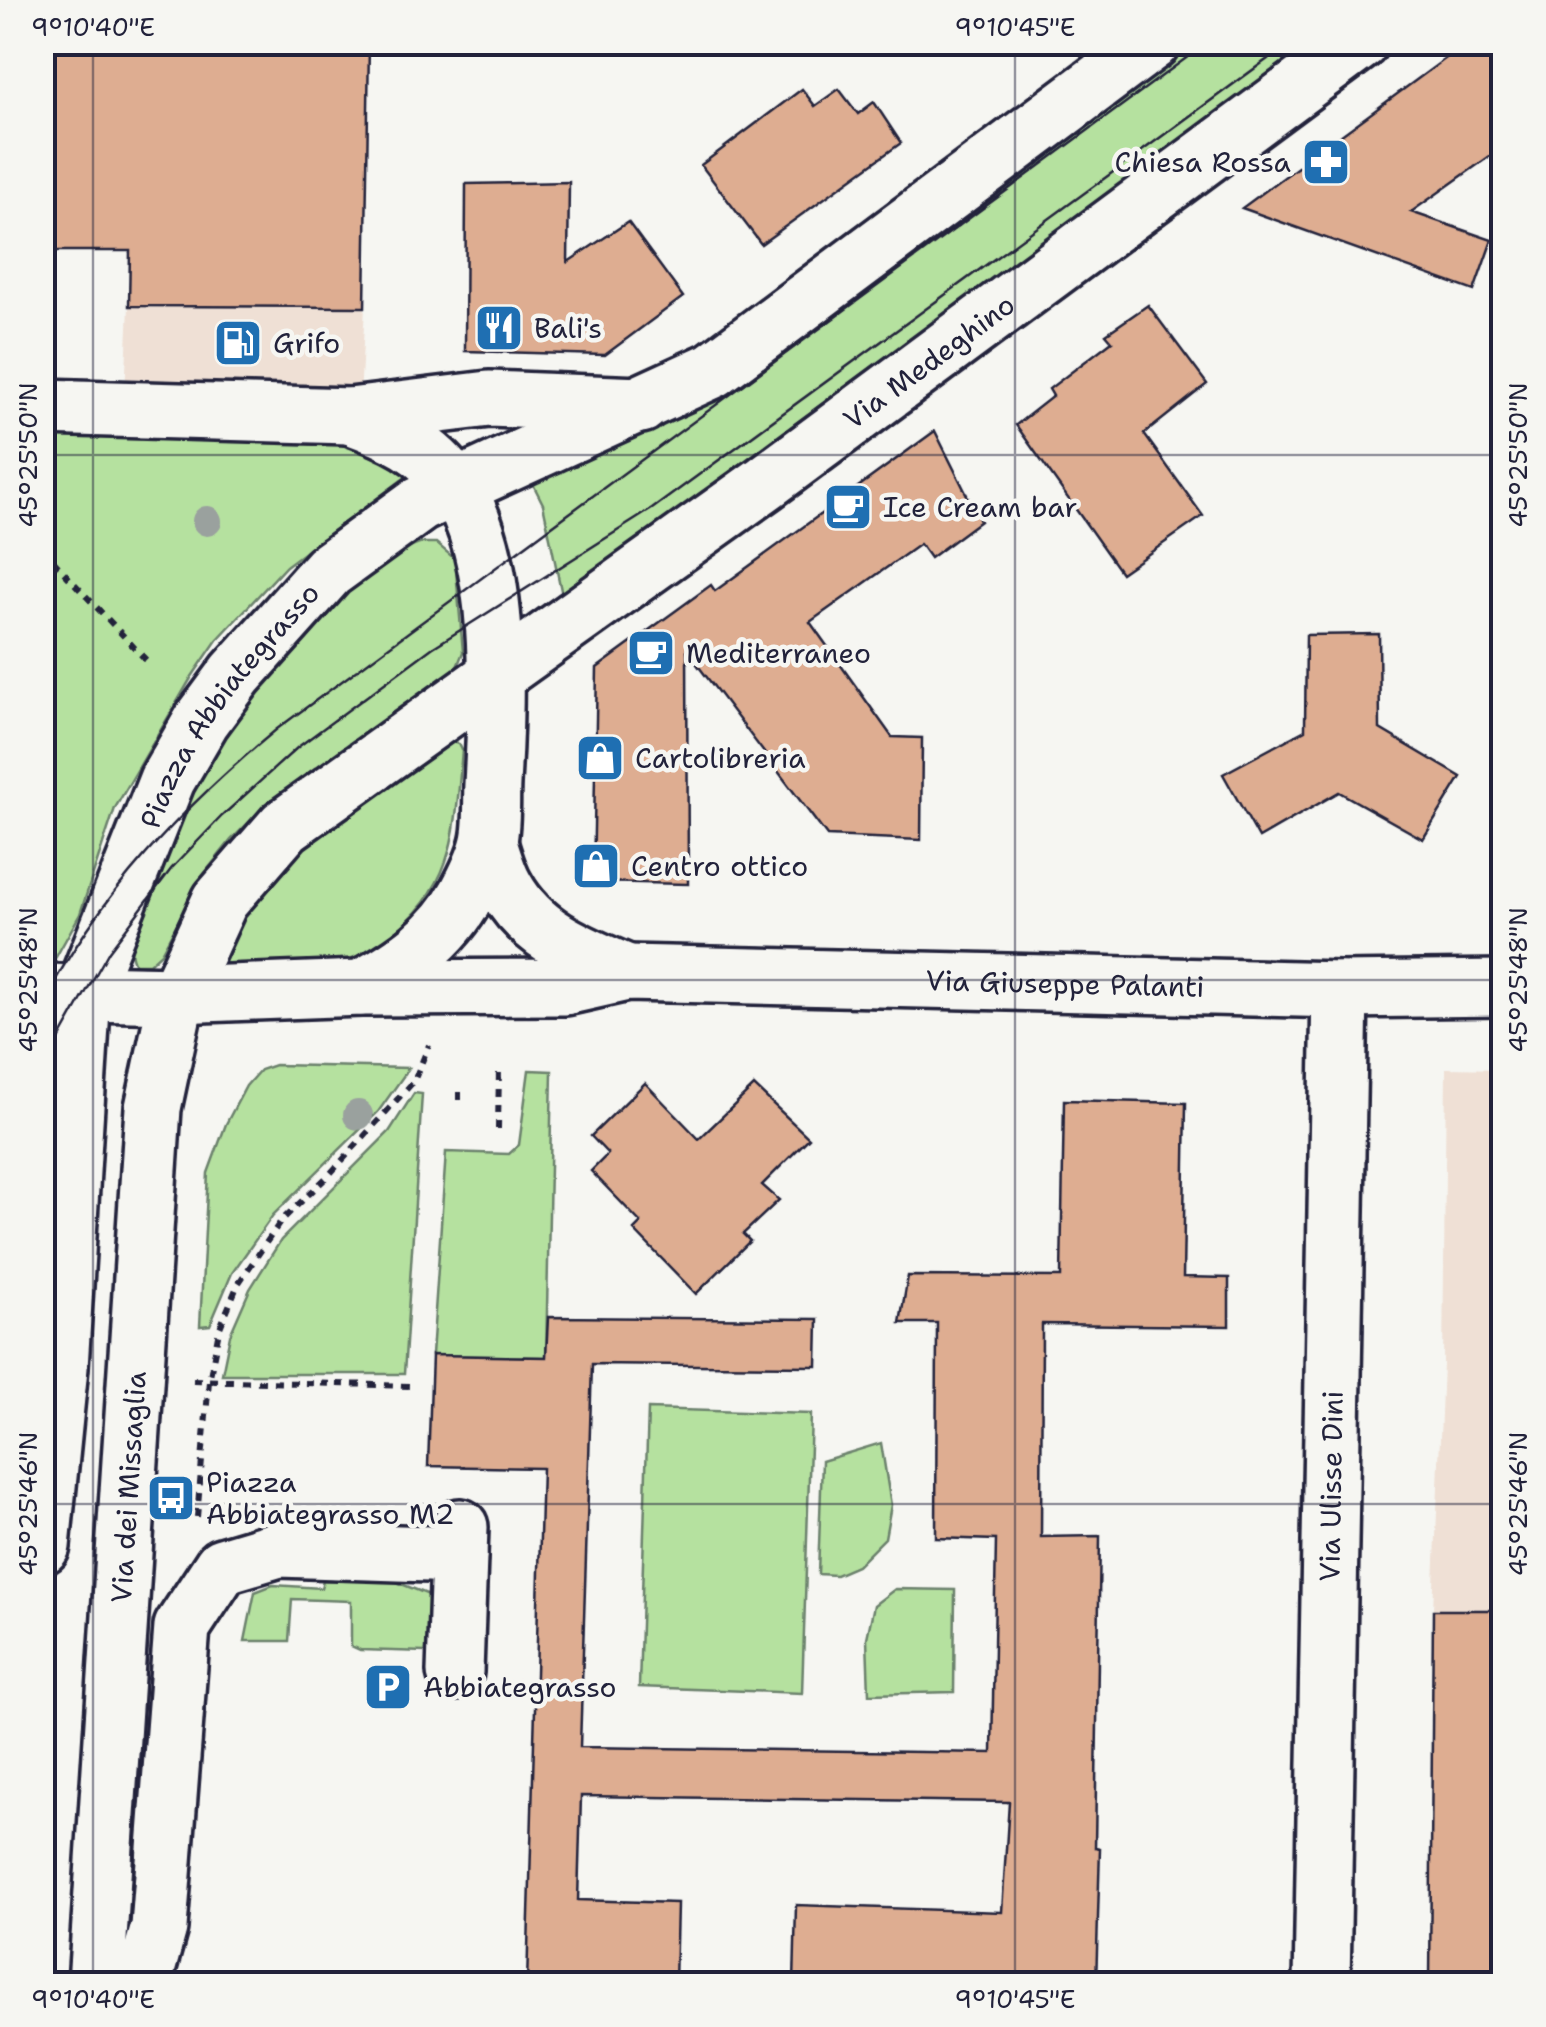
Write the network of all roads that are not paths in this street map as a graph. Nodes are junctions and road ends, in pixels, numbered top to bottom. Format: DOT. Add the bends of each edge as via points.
graph roads {
  1 [pos="1152,42"];
  2 [pos="1360,42"];
  3 [pos="642,405"];
  4 [pos="42,407"];
  5 [pos="350,416"];
  6 [pos="457,489"];
  7 [pos="495,676"];
  8 [pos="489,844"];
  9 [pos="627,973"];
  10 [pos="361,988"];
  11 [pos="1504,988"];
  12 [pos="1340,990"];
  13 [pos="63,992"];
  14 [pos="177,995"];
  15 [pos="42,1546"];
  16 [pos="456,1672"];
  17 [pos="96,1984"];
  18 [pos="143,1984"];
  19 [pos="1322,1984"];
  1 -- 3 [label="main road" via="712,370"];
  2 -- 7 [label="main road, Via Medeghino"];
  3 -- 5 [label="main road" via="489,399"];
  3 -- 6 [label="main road, Piazza Abbiategrasso"];
  4 -- 5 [label="main road"];
  5 -- 6 [label="main road" via="422,449"];
  6 -- 7 [label="main road" via="487,574"];
  6 -- 13 [label="main road, Piazza Abbiategrasso" via="420,504 328,571 236,674 166,780"];
  7 -- 8 [label="main road"];
  7 -- 14 [label="main road" via="286,826 220,901"];
  8 -- 9 [label="main road" via="505,888 535,926"];
  8 -- 10 [label="main road" via="466,896 440,932 410,961"];
  9 -- 10 [label="main road" via="565,987"];
  9 -- 12 [label="main road, Via Giuseppe Palanti"];
  10 -- 14 [label="main road"];
  11 -- 12 [label="main road, Via Giuseppe Palanti"];
  12 -- 19 [label="main road, Via Ulisse Dini"];
  13 -- 14 [label="main road"];
  13 -- 15 [label="main road" via="60,1367"];
  14 -- 17 [label="main road, Via dei Missaglia" via="152,1108"];
  16 -- 18 [label="main road" via="460,1541 279,1550 222,1566 182,1627 159,1927"];
}
